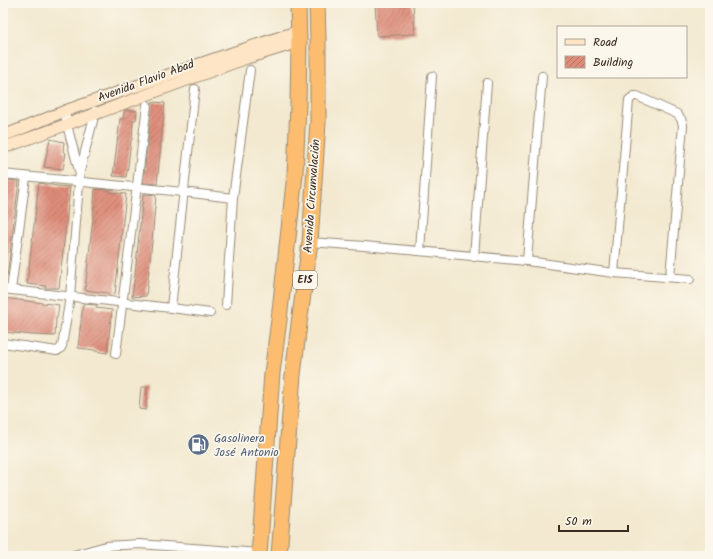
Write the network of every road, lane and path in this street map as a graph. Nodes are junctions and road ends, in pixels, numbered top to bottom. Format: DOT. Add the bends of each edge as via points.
graph roads {
  1 [pos="298,3"];
  2 [pos="317,3"];
  3 [pos="299,36"];
  4 [pos="250,70"];
  5 [pos="432,76"];
  6 [pos="542,76"];
  7 [pos="487,83"];
  8 [pos="195,88"];
  9 [pos="92,102"];
  10 [pos="147,105"];
  11 [pos="65,111"];
  12 [pos="95,113"];
  13 [pos="67,125"];
  14 [pos="3,136"];
  15 [pos="3,148"];
  16 [pos="80,171"];
  17 [pos="3,174"];
  18 [pos="26,176"];
  19 [pos="79,182"];
  20 [pos="137,188"];
  21 [pos="183,192"];
  22 [pos="233,198"];
  23 [pos="310,242"];
  24 [pos="420,251"];
  25 [pos="474,257"];
  26 [pos="527,261"];
  27 [pos="614,274"];
  28 [pos="670,277"];
  29 [pos="690,279"];
  30 [pos="7,290"];
  31 [pos="70,297"];
  32 [pos="122,303"];
  33 [pos="226,305"];
  34 [pos="171,308"];
  35 [pos="210,313"];
  36 [pos="279,320"];
  37 [pos="299,324"];
  38 [pos="3,344"];
  39 [pos="116,354"];
  40 [pos="269,412"];
  41 [pos="290,414"];
  42 [pos="262,516"];
  43 [pos="281,518"];
  44 [pos="259,555"];
  45 [pos="70,556"];
  46 [pos="279,556"];
  1 -- 3 [label="highway, Avenida Circunvalación / E15"];
  2 -- 23 [label="highway, Avenida Circunvalación / E15" via="318,122"];
  3 -- 9 [label="street, Avenida Flavio Abad" via="220,57"];
  3 -- 12 [label="street, Avenida Flavio Abad"];
  3 -- 36 [label="highway, Avenida Circunvalación / E15" via="295,174"];
  4 -- 22 [label="street"];
  5 -- 24 [label="street"];
  6 -- 26 [label="street"];
  7 -- 25 [label="street"];
  8 -- 21 [label="street"];
  9 -- 11 [label="street, Avenida Flavio Abad"];
  9 -- 12 [label="street"];
  10 -- 20 [label="street"];
  11 -- 13 [label="street"];
  11 -- 14 [label="street, Avenida Flavio Abad"];
  12 -- 13 [label="street, Avenida Flavio Abad"];
  12 -- 16 [label="street"];
  13 -- 15 [label="street, Avenida Flavio Abad"];
  13 -- 16 [label="street"];
  16 -- 19 [label="street"];
  17 -- 18 [label="street"];
  18 -- 19 [label="street"];
  18 -- 30 [label="street"];
  19 -- 20 [label="street"];
  19 -- 31 [label="street"];
  20 -- 21 [label="street"];
  20 -- 32 [label="street"];
  21 -- 22 [label="street"];
  21 -- 34 [label="street"];
  22 -- 33 [label="street"];
  23 -- 24 [label="street"];
  23 -- 37 [label="highway, Avenida Circunvalación / E15"];
  24 -- 25 [label="street"];
  25 -- 26 [label="street"];
  26 -- 27 [label="street"];
  27 -- 28 [label="street"];
  27 -- 28 [label="street" via="629,100 637,96 677,114 683,125"];
  28 -- 29 [label="street"];
  30 -- 31 [label="street"];
  31 -- 32 [label="street"];
  31 -- 38 [label="street" via="60,349 57,351"];
  32 -- 34 [label="street"];
  32 -- 39 [label="street"];
  34 -- 35 [label="street"];
  36 -- 37 [label="highway"];
  36 -- 40 [label="highway, Avenida Circunvalación / E15"];
  37 -- 41 [label="highway, Avenida Circunvalación / E15"];
  40 -- 41 [label="highway"];
  40 -- 42 [label="highway, Avenida Circunvalación / E15"];
  41 -- 43 [label="highway, Avenida Circunvalación / E15"];
  42 -- 43 [label="highway"];
  42 -- 44 [label="highway, Avenida Circunvalación / E15"];
  43 -- 46 [label="highway, Avenida Circunvalación / E15"];
  44 -- 45 [label="street" via="139,544 106,546"];
}
